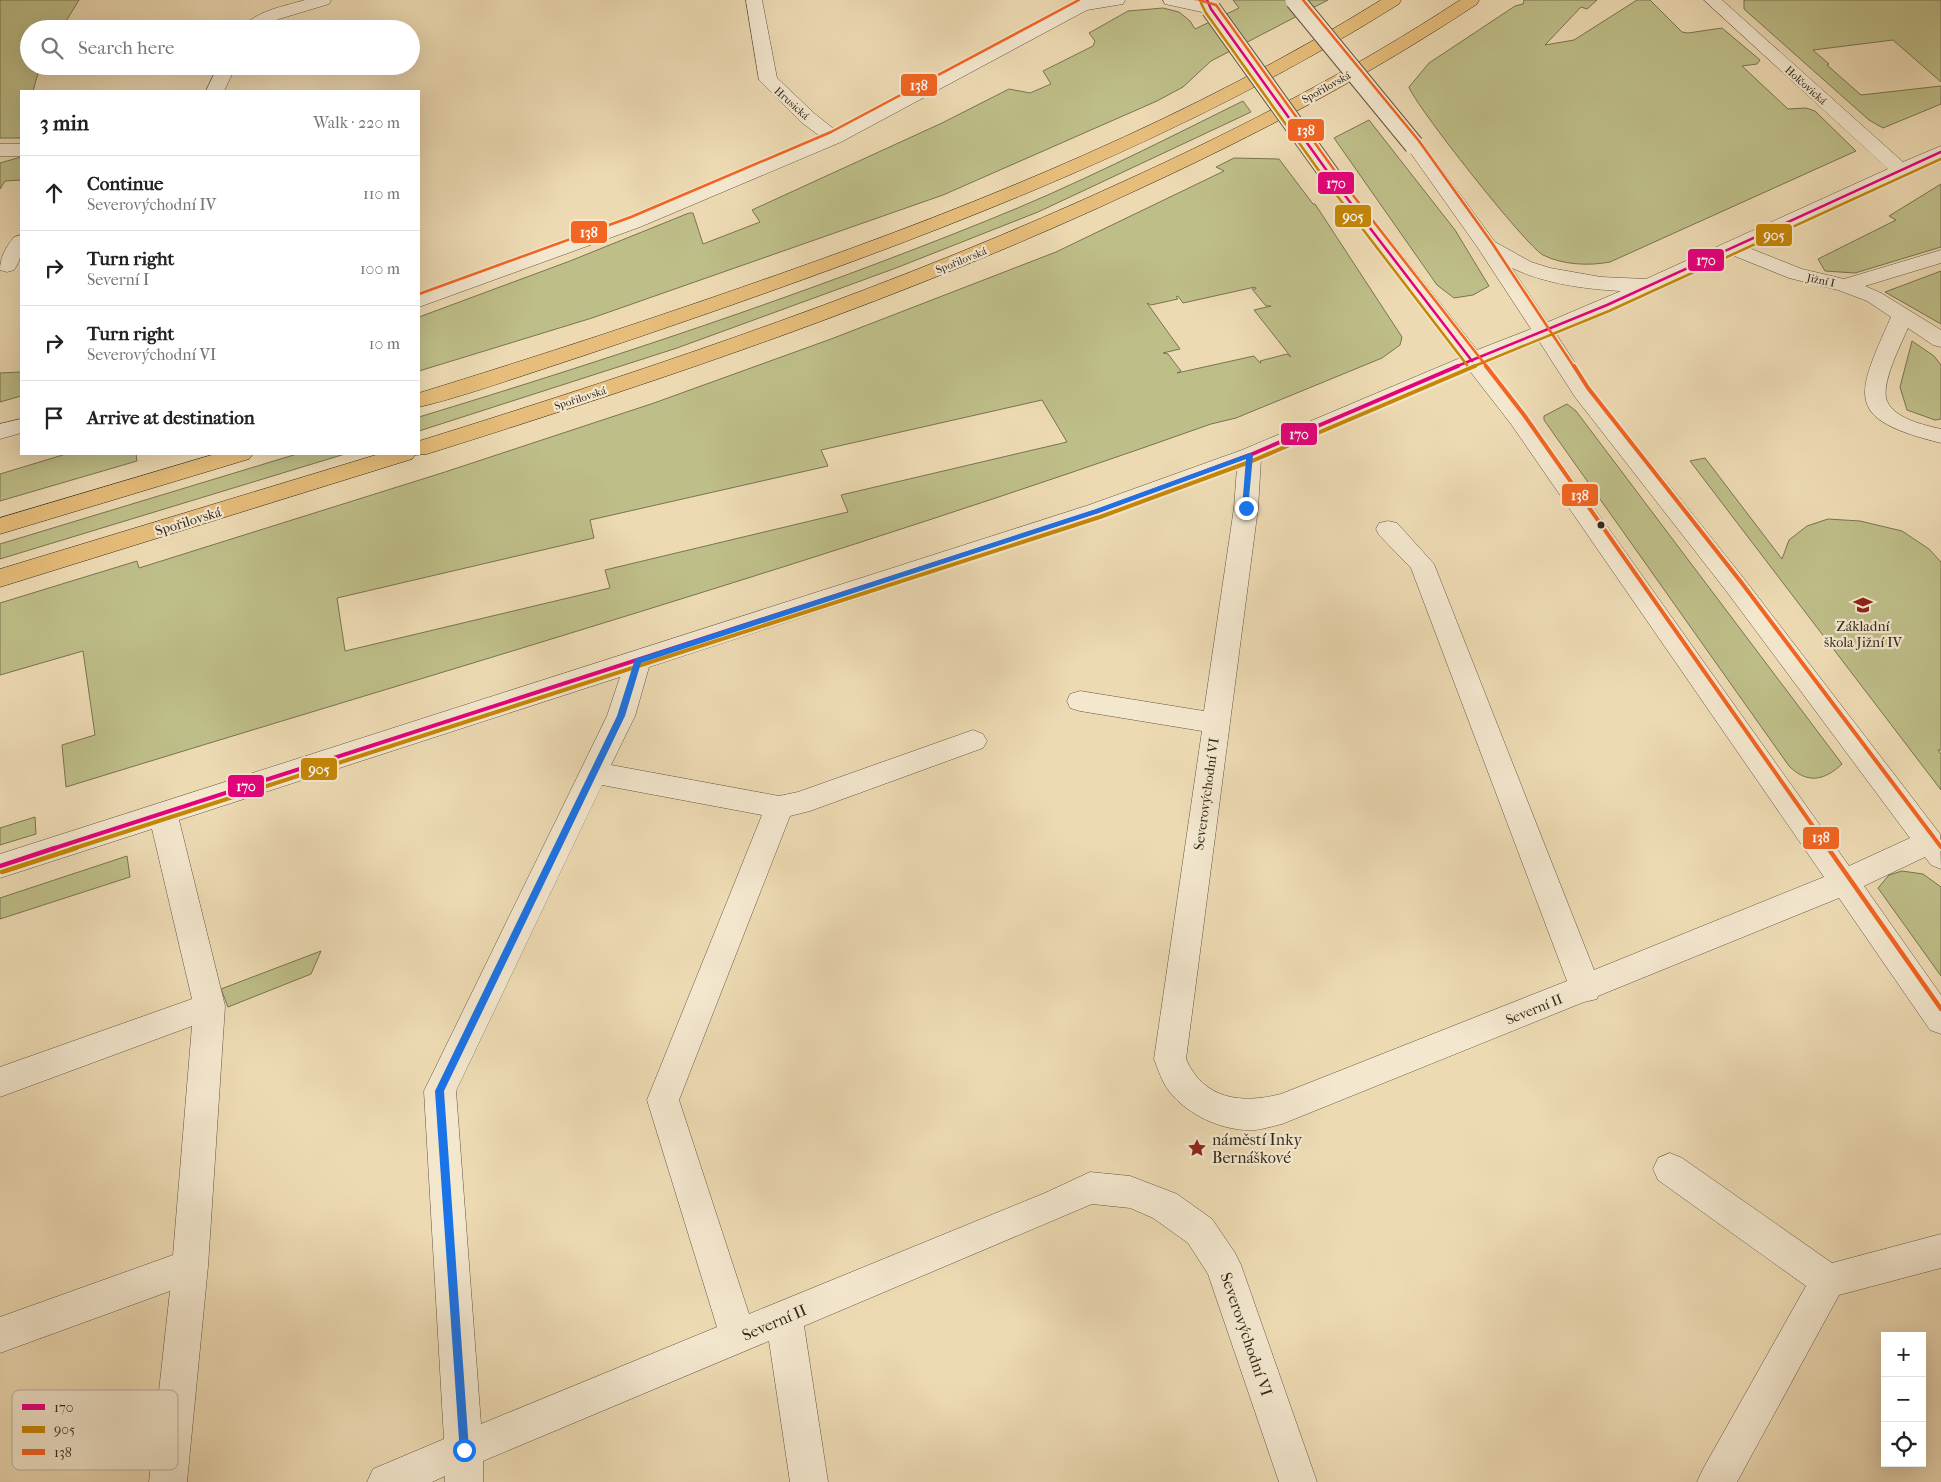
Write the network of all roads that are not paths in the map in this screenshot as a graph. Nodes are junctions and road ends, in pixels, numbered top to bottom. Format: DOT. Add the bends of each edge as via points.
graph roads {
  1 [pos="323,0"];
  2 [pos="754,0"];
  3 [pos="1117,0"];
  4 [pos="1171,0"];
  5 [pos="1295,0"];
  6 [pos="1393,0"];
  7 [pos="1471,0"];
  8 [pos="1712,0"];
  9 [pos="1087,3"];
  10 [pos="1209,5"];
  11 [pos="264,20"];
  12 [pos="223,75"];
  13 [pos="215,90"];
  14 [pos="834,138"];
  15 [pos="0,150"];
  16 [pos="20,150"];
  17 [pos="1941,152"];
  18 [pos="1902,170"];
  19 [pos="20,243"];
  20 [pos="1487,246"];
  21 [pos="1732,248"];
  22 [pos="1941,256"];
  23 [pos="7,266"];
  24 [pos="1655,283"];
  25 [pos="1845,285"];
  26 [pos="420,301"];
  27 [pos="1903,315"];
  28 [pos="1544,331"];
  29 [pos="1941,340"];
  30 [pos="1472,361"];
  31 [pos="420,400"];
  32 [pos="20,426"];
  33 [pos="0,432"];
  34 [pos="1941,436"];
  35 [pos="420,449"];
  36 [pos="238,455"];
  37 [pos="401,455"];
  38 [pos="1250,455"];
  39 [pos="0,526"];
  40 [pos="1388,529"];
  41 [pos="0,578"];
  42 [pos="638,661"];
  43 [pos="1080,702"];
  44 [pos="1215,723"];
  45 [pos="973,741"];
  46 [pos="594,772"];
  47 [pos="779,807"];
  48 [pos="163,813"];
  49 [pos="1935,849"];
  50 [pos="0,866"];
  51 [pos="1843,882"];
  52 [pos="1586,989"];
  53 [pos="209,1006"];
  54 [pos="1941,1020"];
  55 [pos="0,1082"];
  56 [pos="1221,1110"];
  57 [pos="1670,1169"];
  58 [pos="1165,1206"];
  59 [pos="1941,1251"];
  60 [pos="190,1266"];
  61 [pos="1828,1281"];
  62 [pos="785,1318"];
  63 [pos="0,1335"];
  64 [pos="738,1337"];
  65 [pos="177,1390"];
  66 [pos="464,1466"];
  67 [pos="386,1482"];
  68 [pos="809,1482"];
  69 [pos="1298,1482"];
  70 [pos="1716,1482"];
  1 -- 11 [label="street"];
  2 -- 14 [label="street, Hrusická" via="768,80"];
  3 -- 9 [label="street"];
  4 -- 10 [label="street"];
  5 -- 20 [label="street, bridge" via="1414,145"];
  6 -- 31 [label="highway" via="1288,62 1199,108 984,206 663,323"];
  7 -- 35 [label="highway, Spořilovská" via="1374,60 1231,139 1089,207 879,292 685,362"];
  8 -- 18 [label="street, Holčovická"];
  9 -- 14 [label="street"];
  10 -- 30 [label="street, bridge" via="1340,188"];
  12 -- 13 [label="street"];
  14 -- 26 [label="street" via="633,223"];
  15 -- 16 [label="street"];
  17 -- 18 [label="street"];
  18 -- 21 [label="street"];
  19 -- 23 [label="street"];
  20 -- 24 [label="street" via="1505,258 1558,278 1608,285"];
  20 -- 28 [label="street"];
  21 -- 24 [label="street"];
  21 -- 25 [label="street, Jižní I" via="1796,274"];
  22 -- 25 [label="street, Jižní I"];
  24 -- 28 [label="street"];
  25 -- 27 [label="street" via="1874,296"];
  27 -- 29 [label="street"];
  27 -- 34 [label="street" via="1876,384 1875,399 1884,413 1912,429"];
  28 -- 30 [label="street"];
  28 -- 49 [label="street" via="1583,392 1736,586"];
  30 -- 38 [label="street"];
  30 -- 51 [label="street" via="1519,419"];
  32 -- 33 [label="street"];
  36 -- 39 [label="highway"];
  37 -- 41 [label="highway, Spořilovská"];
  38 -- 42 [label="street" via="1098,511"];
  38 -- 44 [label="street, Severovýchodní VI" via="1246,508"];
  40 -- 52 [label="street" via="1422,564"];
  42 -- 46 [label="street" via="621,716"];
  42 -- 48 [label="street"];
  43 -- 44 [label="street"];
  44 -- 56 [label="street, Severovýchodní VI" via="1170,1059 1179,1079 1196,1097"];
  45 -- 47 [label="street" via="800,803"];
  46 -- 47 [label="street"];
  46 -- 66 [label="street" via="440,1091"];
  47 -- 64 [label="street" via="663,1100"];
  48 -- 50 [label="street"];
  48 -- 53 [label="street"];
  49 -- 51 [label="street, Severní II"];
  51 -- 52 [label="street, Severní II"];
  51 -- 54 [label="street"];
  52 -- 56 [label="street, Severní II" via="1282,1109 1255,1115"];
  53 -- 55 [label="street"];
  53 -- 60 [label="street"];
  57 -- 61 [label="street"];
  58 -- 62 [label="street, Severní II" via="1130,1192 1090,1188"];
  58 -- 69 [label="street, Severovýchodní VI" via="1200,1231 1224,1265"];
  59 -- 61 [label="street"];
  60 -- 63 [label="street"];
  60 -- 65 [label="street"];
  61 -- 70 [label="street"];
  62 -- 64 [label="street, Severní II"];
  62 -- 68 [label="street"];
  64 -- 66 [label="street, Severní II"];
  66 -- 67 [label="street, Severní II"];
}
